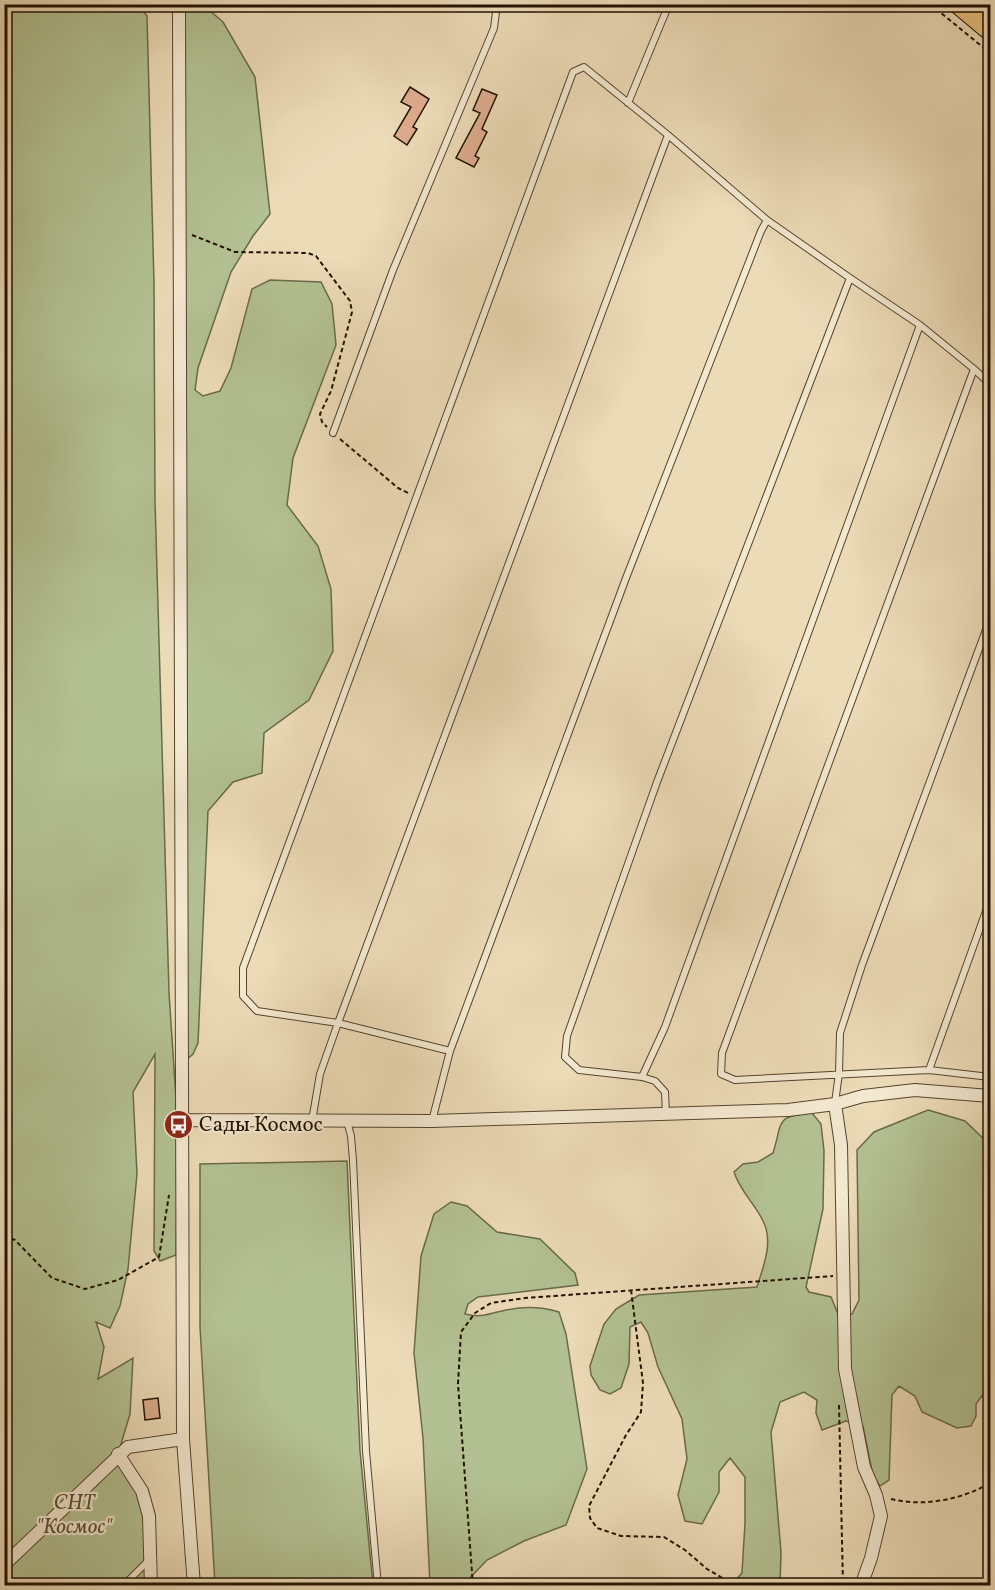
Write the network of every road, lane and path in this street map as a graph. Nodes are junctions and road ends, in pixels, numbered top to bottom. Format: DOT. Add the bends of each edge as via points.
graph roads {
  1 [pos="179,4"];
  2 [pos="497,4"];
  3 [pos="669,4"];
  4 [pos="930,4"];
  5 [pos="959,4"];
  6 [pos="985,4"];
  7 [pos="990,9"];
  8 [pos="990,30"];
  9 [pos="990,53"];
  10 [pos="628,103"];
  11 [pos="669,135"];
  12 [pos="767,220"];
  13 [pos="180,233"];
  14 [pos="850,278"];
  15 [pos="920,325"];
  16 [pos="974,369"];
  17 [pos="990,384"];
  18 [pos="333,432"];
  19 [pos="416,496"];
  20 [pos="990,619"];
  21 [pos="990,900"];
  22 [pos="338,1023"];
  23 [pos="450,1051"];
  24 [pos="930,1070"];
  25 [pos="839,1073"];
  26 [pos="642,1077"];
  27 [pos="990,1077"];
  28 [pos="990,1096"];
  29 [pos="835,1104"];
  30 [pos="666,1114"];
  31 [pos="182,1120"];
  32 [pos="312,1121"];
  33 [pos="347,1121"];
  34 [pos="432,1121"];
  35 [pos="171,1187"];
  36 [pos="4,1236"];
  37 [pos="844,1275"];
  38 [pos="631,1290"];
  39 [pos="840,1396"];
  40 [pos="183,1439"];
  41 [pos="118,1454"];
  42 [pos="990,1483"];
  43 [pos="876,1495"];
  44 [pos="149,1560"];
  45 [pos="4,1565"];
  46 [pos="123,1586"];
  47 [pos="151,1586"];
  48 [pos="195,1586"];
  49 [pos="378,1586"];
  50 [pos="473,1586"];
  51 [pos="736,1586"];
  52 [pos="843,1586"];
  53 [pos="861,1586"];
  1 -- 13 [label="street"];
  2 -- 18 [label="lane" via="494,28 393,270"];
  3 -- 10 [label="lane"];
  4 -- 9 [label="path"];
  5 -- 8 [label="main road"];
  6 -- 7 [label="main road"];
  10 -- 11 [label="lane"];
  10 -- 19 [label="lane" via="584,67 573,72"];
  11 -- 12 [label="lane"];
  11 -- 22 [label="lane"];
  12 -- 14 [label="lane"];
  12 -- 23 [label="lane" via="622,589"];
  13 -- 18 [label="path" via="235,252 316,256 350,301 352,312 331,391 320,414 322,422"];
  13 -- 31 [label="street"];
  14 -- 15 [label="lane"];
  14 -- 26 [label="lane" via="657,782 567,1036 565,1057 579,1070"];
  15 -- 16 [label="lane"];
  15 -- 26 [label="lane" via="665,1027"];
  16 -- 17 [label="lane"];
  16 -- 25 [label="lane" via="722,1053 720,1074 735,1080"];
  18 -- 19 [label="path" via="398,488"];
  19 -- 22 [label="lane" via="243,968 243,996 256,1011"];
  20 -- 25 [label="lane" via="862,965 840,1033"];
  21 -- 24 [label="lane"];
  22 -- 23 [label="lane"];
  22 -- 32 [label="lane" via="320,1074"];
  23 -- 34 [label="lane"];
  24 -- 25 [label="lane"];
  24 -- 27 [label="lane"];
  25 -- 29 [label="lane"];
  26 -- 30 [label="lane" via="655,1081 665,1092"];
  28 -- 29 [label="street" via="915,1090 863,1096"];
  29 -- 30 [label="street" via="788,1110"];
  29 -- 37 [label="street" via="841,1145"];
  30 -- 34 [label="street"];
  31 -- 32 [label="street"];
  31 -- 40 [label="street"];
  32 -- 33 [label="street"];
  33 -- 34 [label="street"];
  33 -- 49 [label="lane" via="353,1160 366,1451"];
  35 -- 36 [label="path" via="159,1257 118,1280 85,1289 52,1278 15,1240"];
  37 -- 38 [label="path"];
  37 -- 43 [label="street" via="845,1369 862,1459"];
  38 -- 50 [label="path" via="491,1303 475,1314 461,1332 458,1384"];
  38 -- 51 [label="path" via="643,1383 641,1412 589,1506 590,1518 597,1528 621,1536 664,1537"];
  39 -- 52 [label="path"];
  40 -- 41 [label="street" via="128,1447"];
  40 -- 48 [label="street"];
  41 -- 44 [label="street" via="142,1491 149,1516"];
  41 -- 45 [label="street"];
  42 -- 43 [label="path" via="976,1492 928,1503"];
  43 -- 53 [label="street" via="881,1516"];
  44 -- 46 [label="lane"];
  44 -- 47 [label="street"];
}
